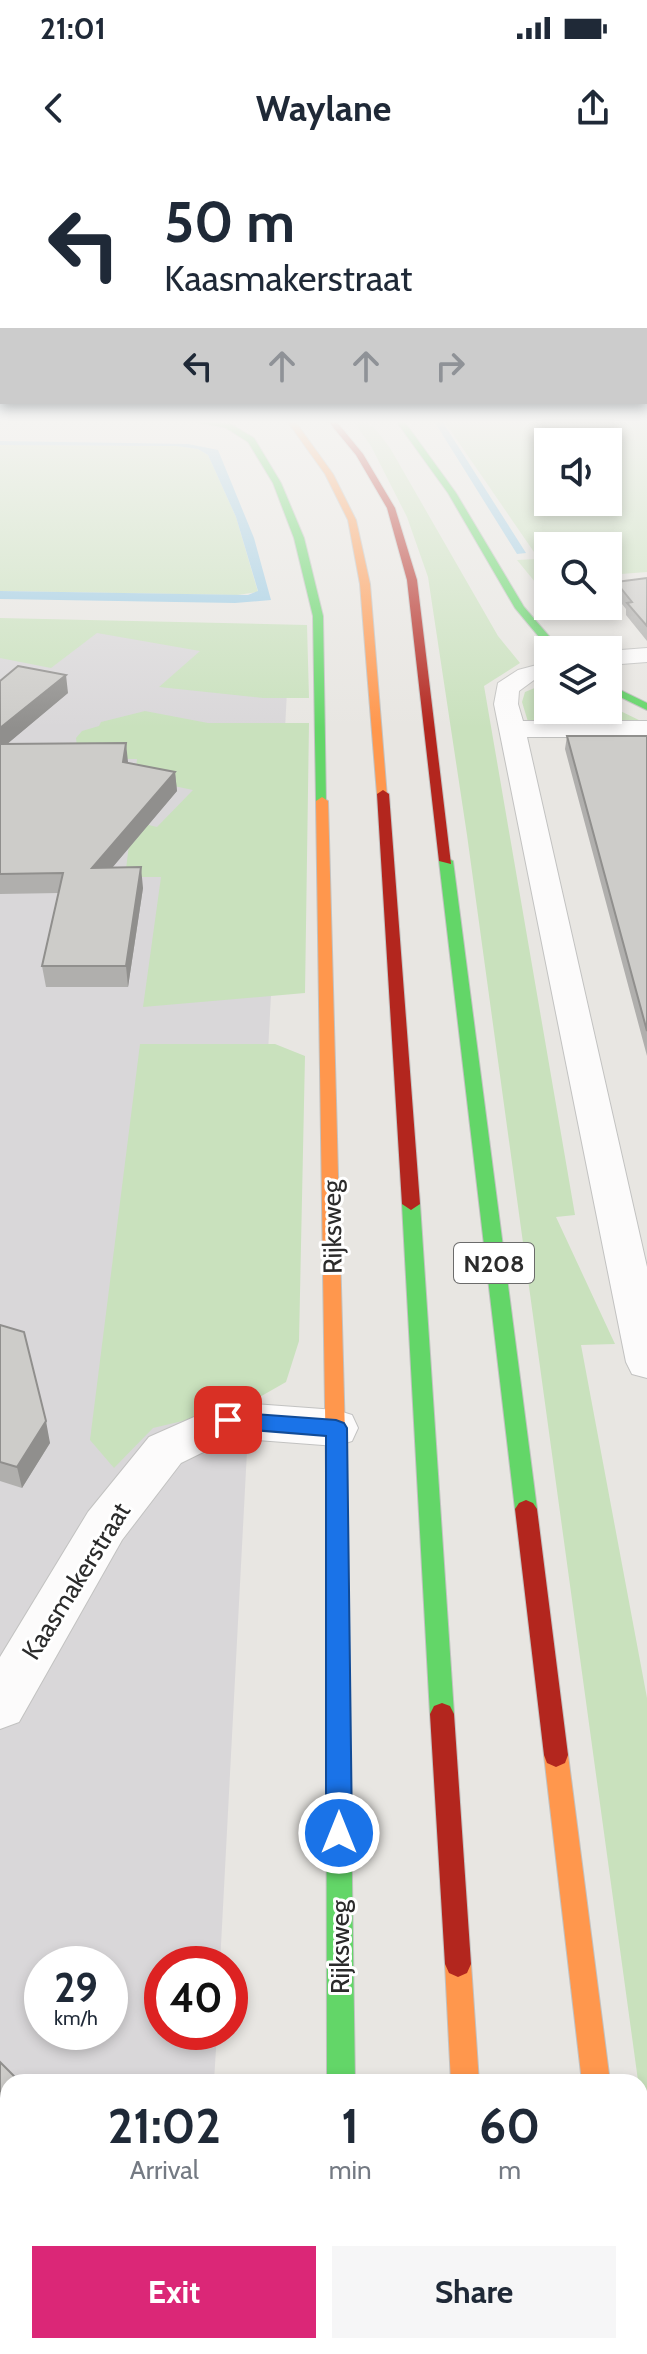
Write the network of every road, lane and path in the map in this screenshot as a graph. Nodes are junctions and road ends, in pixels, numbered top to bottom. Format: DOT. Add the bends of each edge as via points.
graph roads {
  1 [pos="295,523"];
  2 [pos="353,523"];
  3 [pos="395,523"];
  4 [pos="470,523"];
  5 [pos="544,636"];
  6 [pos="534,673"];
  7 [pos="622,694"];
  8 [pos="647,707"];
  9 [pos="513,729"];
  10 [pos="647,729"];
  11 [pos="634,1244"];
  12 [pos="647,1362"];
  13 [pos="336,1428"];
  14 [pos="0,1705"];
  15 [pos="341,2074"];
  16 [pos="465,2074"];
  17 [pos="595,2074"];
  1 -- 13 [label="main road, Rijksweg" via="318,616"];
  2 -- 16 [label="main road, N208" via="365,584 394,922"];
  3 -- 17 [label="main road, N208" via="412,580"];
  4 -- 5 [label="main road" via="520,608"];
  6 -- 9 [label="street" via="507,688"];
  7 -- 8 [label="main road"];
  9 -- 10 [label="street"];
  9 -- 11 [label="street"];
  11 -- 12 [label="street"];
  13 -- 14 [label="street, Kaasmakerstraat" via="228,1420 165,1450 105,1526"];
  13 -- 15 [label="main road, Rijksweg"];
}
